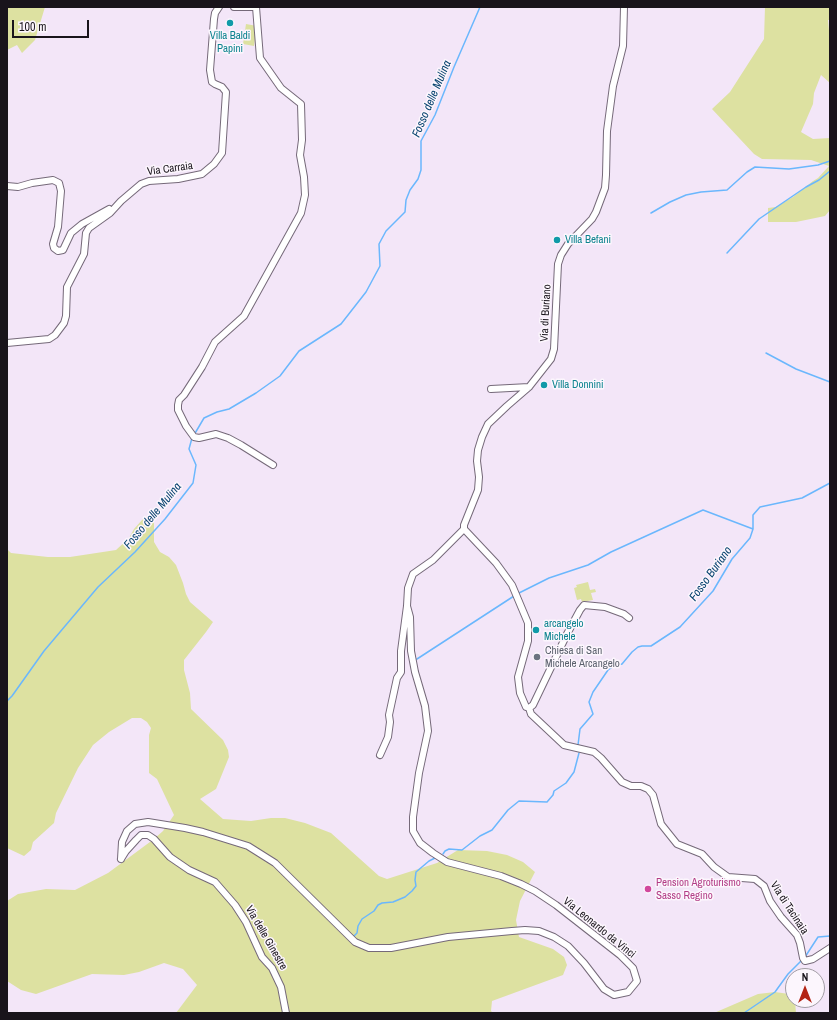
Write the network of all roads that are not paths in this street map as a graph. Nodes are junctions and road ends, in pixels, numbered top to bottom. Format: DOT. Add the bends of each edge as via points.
graph roads {
  1 [pos="219,7"];
  2 [pos="234,7"];
  3 [pos="252,7"];
  4 [pos="256,7"];
  5 [pos="624,7"];
  6 [pos="7,186"];
  7 [pos="121,201"];
  8 [pos="7,343"];
  9 [pos="529,387"];
  10 [pos="492,389"];
  11 [pos="273,465"];
  12 [pos="464,529"];
  13 [pos="407,606"];
  14 [pos="628,618"];
  15 [pos="529,708"];
  16 [pos="380,755"];
  17 [pos="121,860"];
  18 [pos="830,948"];
  19 [pos="286,1013"];
  1 -- 7 [label="street, Via Carraia" via="214,19 210,70 212,82 226,92 222,153 202,174 149,181 141,184"];
  2 -- 3 [label="street"];
  4 -- 11 [label="street" via="260,58 281,88 301,104 300,155 305,195 301,212 244,316 215,342 202,367 179,400 178,410 194,438 216,434 228,438"];
  5 -- 9 [label="street, Via di Buriano" via="623,46 613,86 607,131 605,188 592,219 561,255 558,264 554,349 550,359"];
  6 -- 7 [label="street" via="18,188 52,180 60,183 58,227 53,244 58,251 63,250 71,233 82,224"];
  7 -- 8 [label="street, Via Carraia" via="110,213 89,228 86,234 84,254 67,287 64,323 55,335 49,339"];
  9 -- 10 [label="street"];
  9 -- 12 [label="street, Via di Buriano" via="488,424 482,437 477,461 478,490"];
  12 -- 13 [label="street, Via di Buriano" via="434,560 412,574"];
  12 -- 15 [label="street" via="496,563 512,585 528,623 528,641 518,677 520,693 526,707"];
  13 -- 16 [label="street" via="401,672 397,678 389,715 388,738"];
  13 -- 17 [label="street, Via Leonardo da Vinci" via="412,651 428,731 413,817 414,831 420,843 447,862 501,876 535,891 556,905 633,968 638,981 628,992 614,995 604,989 568,946 554,936 539,932 512,931 391,948 369,948 355,942 275,863 262,854 248,846 197,831 148,822 135,824 127,831 122,842"];
  14 -- 15 [label="street" via="604,607 584,605 570,628 533,705"];
  15 -- 18 [label="street, Via di Tacinaia" via="531,714 564,745 594,752 622,782 648,789 653,794 661,824 677,844 702,854 728,877 755,879 764,886 770,901 797,935 804,960 813,959"];
  17 -- 19 [label="street, Via delle Ginestre" via="141,835 148,836 170,857 201,877 215,882 235,905 262,956 272,968 281,987"];
}
